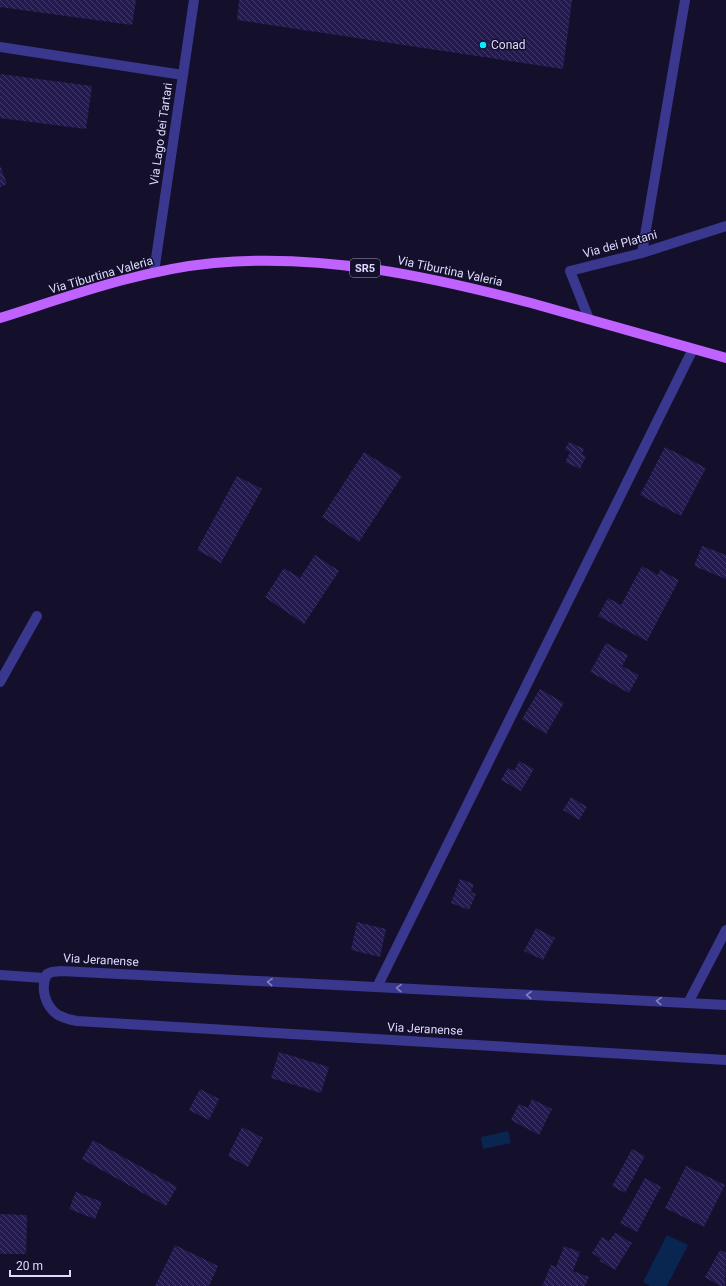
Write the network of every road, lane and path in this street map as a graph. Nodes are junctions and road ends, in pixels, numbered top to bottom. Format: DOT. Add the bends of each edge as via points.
graph roads {
  1 [pos="194,0"];
  2 [pos="685,0"];
  3 [pos="0,47"];
  4 [pos="183,75"];
  5 [pos="726,226"];
  6 [pos="642,253"];
  7 [pos="154,272"];
  8 [pos="0,318"];
  9 [pos="589,319"];
  10 [pos="693,349"];
  11 [pos="726,358"];
  12 [pos="37,616"];
  13 [pos="0,682"];
  14 [pos="726,930"];
  15 [pos="0,975"];
  16 [pos="45,978"];
  17 [pos="377,986"];
  18 [pos="688,1003"];
  19 [pos="726,1005"];
  20 [pos="726,1060"];
  1 -- 4 [label="street, Via Lago dei Tartari"];
  2 -- 6 [label="street"];
  3 -- 4 [label="street"];
  4 -- 7 [label="street, Via Lago dei Tartari"];
  5 -- 6 [label="street, Via dei Platani"];
  6 -- 9 [label="street, Via dei Platani" via="570,271"];
  7 -- 8 [label="main road, Via Tiburtina Valeria / SR5" via="110,283"];
  7 -- 9 [label="main road, Via Tiburtina Valeria / SR5" via="214,263 274,261 372,268 492,293"];
  9 -- 10 [label="main road, Via Tiburtina Valeria / SR5"];
  10 -- 11 [label="main road, Via Tiburtina Valeria / SR5"];
  10 -- 17 [label="street"];
  12 -- 13 [label="street"];
  14 -- 18 [label="street"];
  15 -- 16 [label="street"];
  17 -- 16 [label="street, Via Jeranense, one-way" via="61,971 47,974"];
  16 -- 20 [label="street, Via Jeranense" via="44,992 51,1008 59,1015 77,1021"];
  18 -- 17 [label="street, Via Jeranense, one-way"];
  18 -- 19 [label="street, Via Jeranense"];
}
